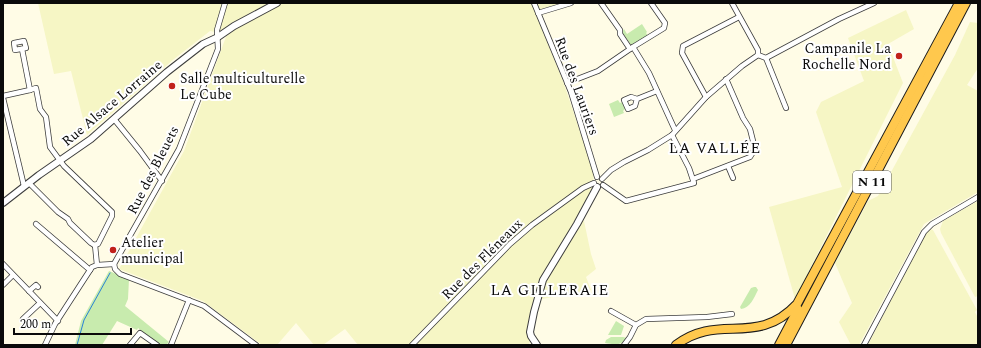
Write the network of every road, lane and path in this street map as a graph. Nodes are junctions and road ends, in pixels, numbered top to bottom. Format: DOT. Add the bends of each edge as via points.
graph roads {
  1 [pos="225,3"];
  2 [pos="277,3"];
  3 [pos="534,3"];
  4 [pos="571,3"];
  5 [pos="602,3"];
  6 [pos="651,3"];
  7 [pos="732,3"];
  8 [pos="874,3"];
  9 [pos="958,3"];
  10 [pos="967,3"];
  11 [pos="538,13"];
  12 [pos="739,17"];
  13 [pos="955,17"];
  14 [pos="218,37"];
  15 [pos="632,48"];
  16 [pos="22,49"];
  17 [pos="758,55"];
  18 [pos="766,58"];
  19 [pos="726,79"];
  20 [pos="567,83"];
  21 [pos="30,90"];
  22 [pos="656,91"];
  23 [pos="3,97"];
  24 [pos="706,97"];
  25 [pos="637,99"];
  26 [pos="786,108"];
  27 [pos="114,119"];
  28 [pos="675,130"];
  29 [pos="672,135"];
  30 [pos="884,143"];
  31 [pos="60,161"];
  32 [pos="728,166"];
  33 [pos="597,177"];
  34 [pos="733,178"];
  35 [pos="602,179"];
  36 [pos="693,179"];
  37 [pos="162,181"];
  38 [pos="26,184"];
  39 [pos="598,185"];
  40 [pos="978,197"];
  41 [pos="3,203"];
  42 [pos="36,224"];
  43 [pos="95,245"];
  44 [pos="3,264"];
  45 [pos="114,264"];
  46 [pos="97,265"];
  47 [pos="90,270"];
  48 [pos="13,275"];
  49 [pos="3,285"];
  50 [pos="38,286"];
  51 [pos="29,291"];
  52 [pos="189,300"];
  53 [pos="40,302"];
  54 [pos="611,311"];
  55 [pos="732,314"];
  56 [pos="22,319"];
  57 [pos="58,321"];
  58 [pos="636,325"];
  59 [pos="630,337"];
  60 [pos="45,345"];
  61 [pos="130,345"];
  62 [pos="157,345"];
  63 [pos="171,345"];
  64 [pos="256,345"];
  65 [pos="412,345"];
  66 [pos="537,345"];
  67 [pos="624,345"];
  68 [pos="630,345"];
  69 [pos="676,345"];
  70 [pos="779,345"];
  71 [pos="786,345"];
  72 [pos="864,345"];
  1 -- 14 [label="street, Rue des Bleuets"];
  2 -- 14 [label="street, Rue Alsace Lorraine"];
  3 -- 11 [label="street, Rue des Lauriers"];
  4 -- 11 [label="street"];
  5 -- 15 [label="street" via="620,30 620,34"];
  6 -- 15 [label="street" via="665,23 664,28"];
  7 -- 12 [label="street"];
  8 -- 18 [label="street" via="839,18"];
  9 -- 13 [label="highway, N 11"];
  10 -- 13 [label="highway"];
  11 -- 20 [label="street, Rue des Lauriers"];
  12 -- 17 [label="street" via="758,50"];
  12 -- 24 [label="street" via="683,46 682,53"];
  13 -- 30 [label="highway, N 11"];
  13 -- 71 [label="highway, N 11"];
  14 -- 27 [label="street, Rue Alsace Lorraine" via="203,44 183,59"];
  14 -- 37 [label="street, Rue des Bleuets" via="218,49 179,149"];
  15 -- 20 [label="street" via="598,71"];
  15 -- 22 [label="street" via="649,74"];
  16 -- 21 [label="street"];
  17 -- 18 [label="street"];
  17 -- 19 [label="street"];
  18 -- 26 [label="street"];
  19 -- 24 [label="street"];
  19 -- 32 [label="street" via="750,129 755,149 750,157"];
  20 -- 33 [label="street, Rue des Lauriers"];
  21 -- 23 [label="street"];
  21 -- 31 [label="street" via="36,88 40,109 46,117 50,147"];
  22 -- 25 [label="street"];
  22 -- 28 [label="street"];
  23 -- 38 [label="street"];
  24 -- 28 [label="street"];
  27 -- 31 [label="street, Rue Alsace Lorraine"];
  27 -- 37 [label="street"];
  28 -- 29 [label="street"];
  29 -- 35 [label="street" via="611,170"];
  29 -- 36 [label="street"];
  30 -- 69 [label="highway" via="793,310 777,326 767,332 750,336 703,333 691,336"];
  30 -- 70 [label="highway, N 11"];
  31 -- 38 [label="street, Rue Alsace Lorraine"];
  31 -- 43 [label="street" via="112,212 105,232"];
  32 -- 34 [label="street"];
  32 -- 36 [label="street"];
  33 -- 35 [label="street"];
  33 -- 39 [label="street" via="595,179"];
  35 -- 39 [label="street" via="604,183"];
  36 -- 39 [label="street" via="694,183 627,201"];
  37 -- 45 [label="street, Rue des Bleuets"];
  38 -- 41 [label="street, Rue Alsace Lorraine"];
  38 -- 43 [label="street"];
  39 -- 65 [label="street, Rue des Fléneaux" via="583,188 532,225 510,244"];
  39 -- 66 [label="street" via="578,224 543,280 530,332"];
  40 -- 72 [label="street" via="932,224 924,232"];
  42 -- 47 [label="street"];
  43 -- 46 [label="street"];
  44 -- 48 [label="street"];
  45 -- 46 [label="street"];
  45 -- 52 [label="street" via="120,274"];
  46 -- 47 [label="street"];
  47 -- 57 [label="street"];
  48 -- 49 [label="street"];
  48 -- 51 [label="street"];
  50 -- 51 [label="street"];
  51 -- 53 [label="street"];
  52 -- 63 [label="street"];
  52 -- 64 [label="street" via="204,306"];
  53 -- 56 [label="street"];
  53 -- 57 [label="street"];
  54 -- 58 [label="street"];
  55 -- 58 [label="street" via="650,318"];
  57 -- 60 [label="street"];
  58 -- 59 [label="street"];
  59 -- 67 [label="street"];
  59 -- 68 [label="street"];
  61 -- 62 [label="street" via="140,333"];
}
